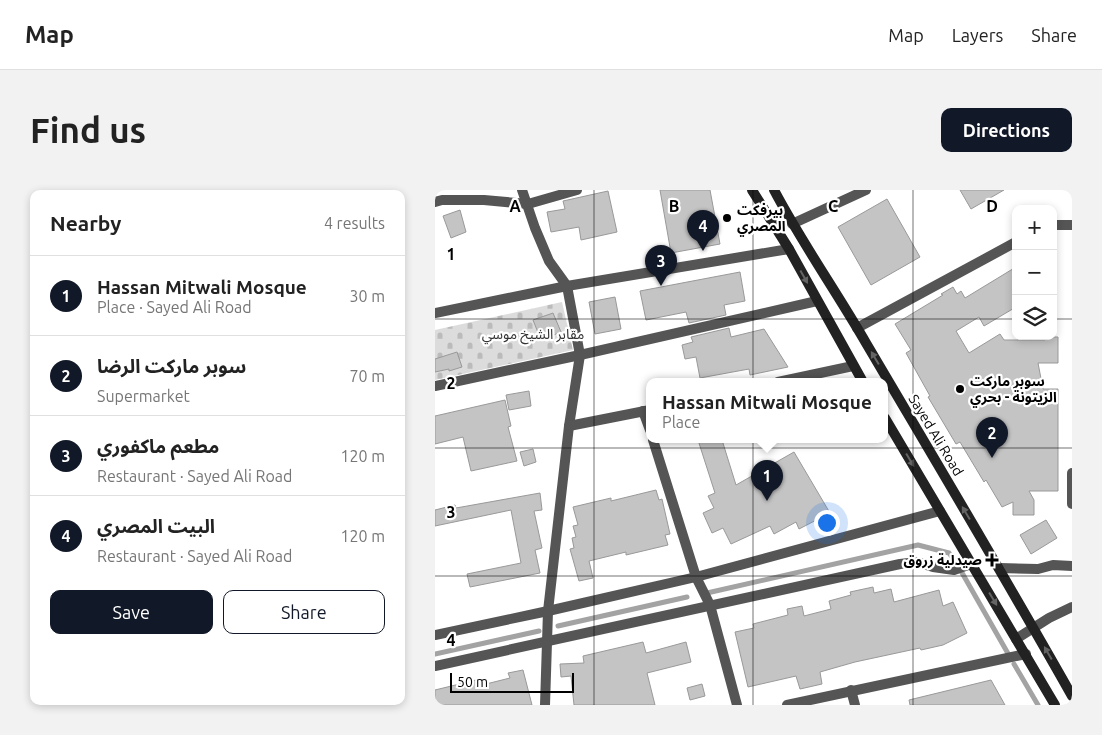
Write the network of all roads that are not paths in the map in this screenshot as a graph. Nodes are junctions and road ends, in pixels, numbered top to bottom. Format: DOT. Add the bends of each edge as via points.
graph roads {
  1 [pos="523,190"];
  2 [pos="577,190"];
  3 [pos="752,190"];
  4 [pos="774,190"];
  5 [pos="866,190"];
  6 [pos="435,202"];
  7 [pos="528,204"];
  8 [pos="792,224"];
  9 [pos="1057,225"];
  10 [pos="1072,225"];
  11 [pos="1012,244"];
  12 [pos="789,249"];
  13 [pos="567,286"];
  14 [pos="817,301"];
  15 [pos="435,312"];
  16 [pos="857,328"];
  17 [pos="580,355"];
  18 [pos="853,366"];
  19 [pos="797,378"];
  20 [pos="860,378"];
  21 [pos="887,378"];
  22 [pos="888,380"];
  23 [pos="435,386"];
  24 [pos="646,411"];
  25 [pos="888,423"];
  26 [pos="569,426"];
  27 [pos="654,443"];
  28 [pos="1072,473"];
  29 [pos="1072,504"];
  30 [pos="940,511"];
  31 [pos="971,564"];
  32 [pos="1072,566"];
  33 [pos="999,568"];
  34 [pos="696,577"];
  35 [pos="710,605"];
  36 [pos="1072,607"];
  37 [pos="548,611"];
  38 [pos="1034,628"];
  39 [pos="435,635"];
  40 [pos="1016,639"];
  41 [pos="547,642"];
  42 [pos="1026,654"];
  43 [pos="435,666"];
  44 [pos="851,690"];
  45 [pos="1072,696"];
  46 [pos="545,705"];
  47 [pos="737,705"];
  48 [pos="787,705"];
  49 [pos="855,705"];
  50 [pos="1055,705"];
  1 -- 7 [label="street"];
  2 -- 7 [label="street"];
  3 -- 12 [label="main road"];
  4 -- 8 [label="main road, Sayed Ali Road"];
  5 -- 8 [label="street"];
  6 -- 7 [label="street" via="484,200"];
  7 -- 13 [label="street" via="549,261"];
  8 -- 16 [label="main road, Sayed Ali Road"];
  9 -- 10 [label="street"];
  11 -- 16 [label="street"];
  12 -- 13 [label="street"];
  12 -- 14 [label="main road, one-way"];
  13 -- 15 [label="street"];
  13 -- 17 [label="street"];
  14 -- 17 [label="street"];
  14 -- 18 [label="main road"];
  21 -- 16 [label="main road, Sayed Ali Road, one-way"];
  17 -- 23 [label="street"];
  17 -- 26 [label="street"];
  18 -- 19 [label="street"];
  18 -- 20 [label="main road"];
  33 -- 22 [label="main road, Sayed Ali Road, one-way"];
  24 -- 26 [label="street"];
  25 -- 30 [label="main road, one-way"];
  26 -- 37 [label="street"];
  27 -- 34 [label="street"];
  28 -- 29 [label="street"];
  30 -- 31 [label="main road"];
  30 -- 34 [label="street"];
  31 -- 35 [label="street" via="954,570 917,562 900,564"];
  31 -- 40 [label="main road, one-way"];
  32 -- 33 [label="street"];
  33 -- 38 [label="main road, Sayed Ali Road"];
  34 -- 35 [label="street"];
  34 -- 37 [label="street"];
  35 -- 41 [label="street"];
  35 -- 47 [label="street"];
  36 -- 38 [label="street"];
  37 -- 39 [label="street"];
  37 -- 41 [label="street"];
  38 -- 40 [label="street"];
  45 -- 38 [label="main road, Sayed Ali Road, one-way"];
  40 -- 42 [label="main road"];
  41 -- 43 [label="street"];
  41 -- 46 [label="street"];
  42 -- 44 [label="street"];
  42 -- 50 [label="main road"];
  44 -- 48 [label="street"];
  44 -- 49 [label="street"];
}
